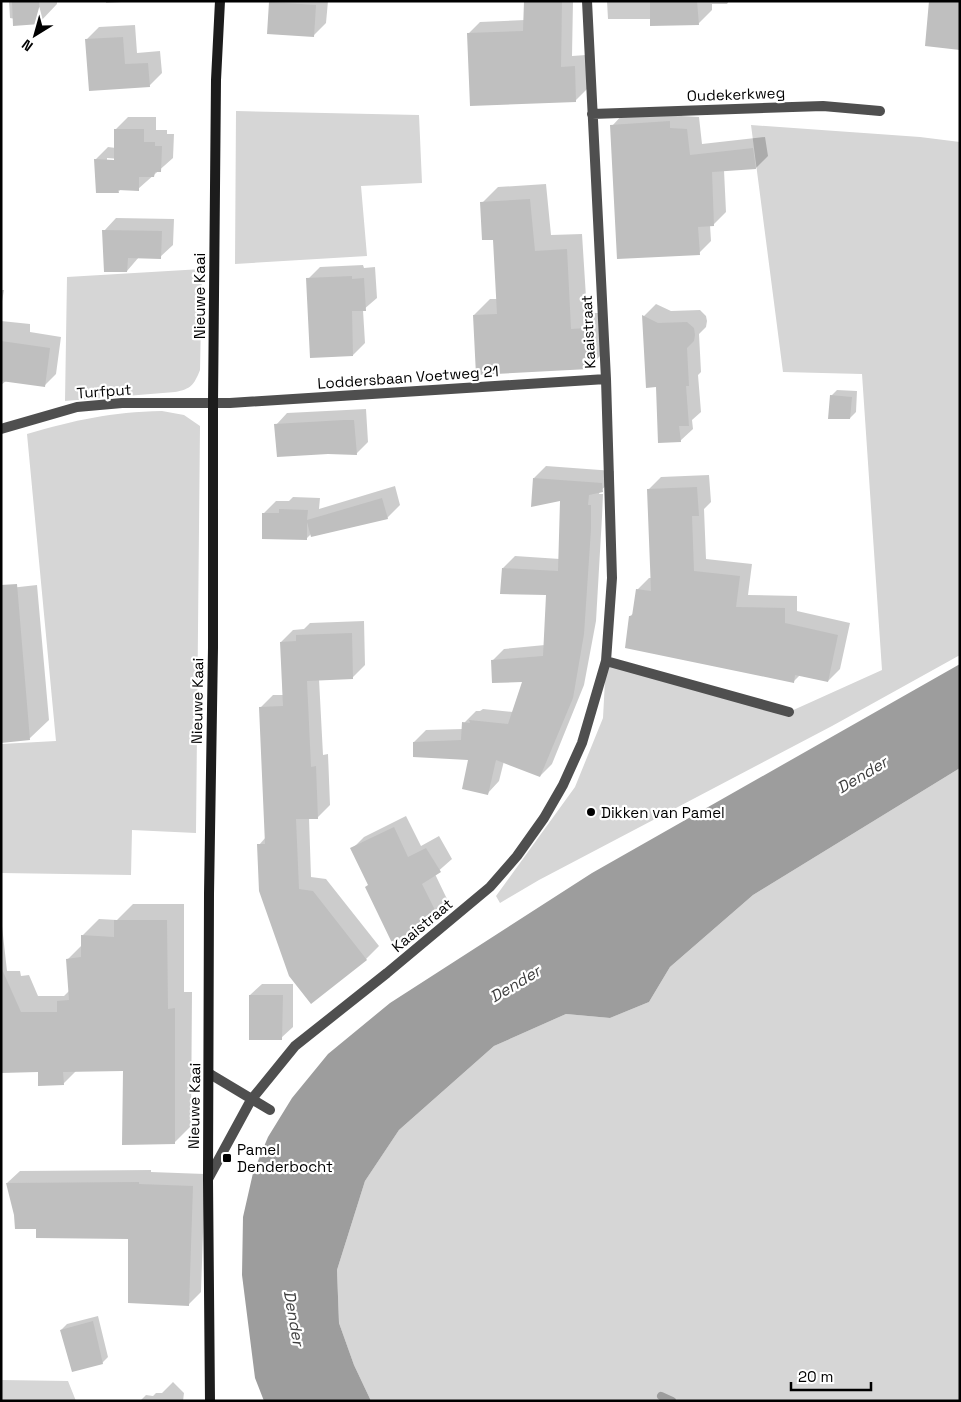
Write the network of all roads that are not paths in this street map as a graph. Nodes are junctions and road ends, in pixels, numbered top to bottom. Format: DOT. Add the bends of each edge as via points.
graph roads {
  1 [pos="220,1"];
  2 [pos="588,1"];
  3 [pos="880,111"];
  4 [pos="592,114"];
  5 [pos="606,379"];
  6 [pos="213,403"];
  7 [pos="1,429"];
  8 [pos="606,661"];
  9 [pos="789,712"];
  10 [pos="210,1074"];
  11 [pos="251,1100"];
  12 [pos="270,1110"];
  13 [pos="208,1179"];
  14 [pos="210,1401"];
  1 -- 6 [label="main road, Nieuwe Kaai" via="216,80"];
  2 -- 4 [label="street, Kaaistraat"];
  3 -- 4 [label="street, Oudekerkweg" via="823,106"];
  4 -- 5 [label="street, Kaaistraat"];
  5 -- 6 [label="street, Loddersbaan Voetweg 21"];
  5 -- 8 [label="street, Kaaistraat" via="612,578"];
  6 -- 7 [label="street, Turfput" via="122,403 77,407"];
  6 -- 10 [label="main road, Nieuwe Kaai"];
  8 -- 9 [label="street"];
  8 -- 11 [label="street, Kaaistraat" via="582,743 563,786 517,856 490,887 295,1046"];
  10 -- 11 [label="street"];
  10 -- 13 [label="main road, Nieuwe Kaai"];
  11 -- 12 [label="street"];
  11 -- 13 [label="street, Kaaistraat"];
  13 -- 14 [label="main road, Nieuwe Kaai"];
}
